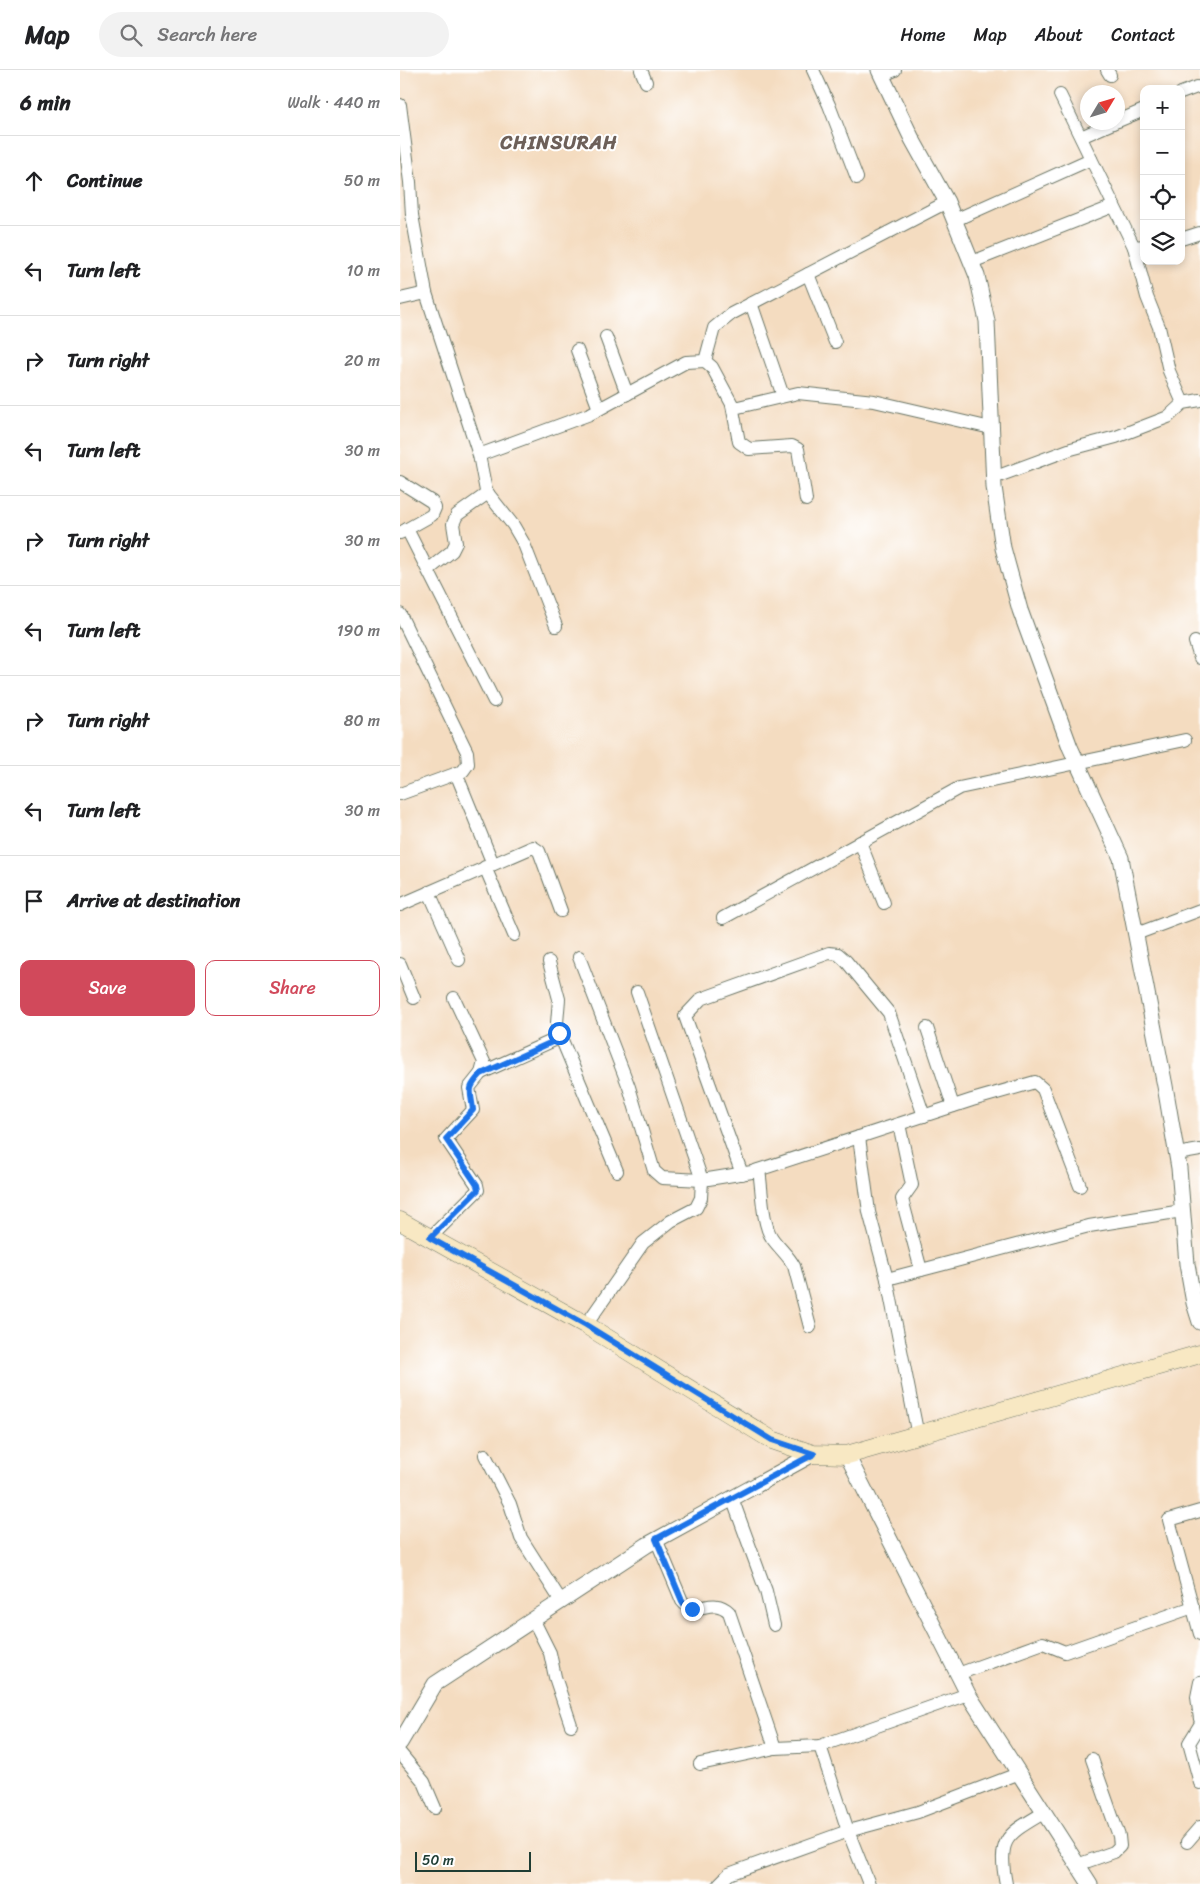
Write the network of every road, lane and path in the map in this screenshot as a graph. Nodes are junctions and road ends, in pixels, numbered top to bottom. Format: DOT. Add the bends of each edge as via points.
graph roads {
  1 [pos="813,70"];
  2 [pos="885,72"];
  3 [pos="1197,86"];
  4 [pos="1185,91"];
  5 [pos="1060,95"];
  6 [pos="400,105"];
  7 [pos="1140,112"];
  8 [pos="1125,118"];
  9 [pos="1098,130"];
  10 [pos="1081,138"];
  11 [pos="1091,159"];
  12 [pos="858,178"];
  13 [pos="405,183"];
  14 [pos="946,202"];
  15 [pos="1114,206"];
  16 [pos="955,220"];
  17 [pos="1200,234"];
  18 [pos="1185,238"];
  19 [pos="1139,246"];
  20 [pos="972,262"];
  21 [pos="808,274"];
  22 [pos="426,293"];
  23 [pos="400,299"];
  24 [pos="751,303"];
  25 [pos="606,337"];
  26 [pos="835,342"];
  27 [pos="577,350"];
  28 [pos="705,361"];
  29 [pos="627,394"];
  30 [pos="783,396"];
  31 [pos="1200,400"];
  32 [pos="1183,404"];
  33 [pos="732,405"];
  34 [pos="599,409"];
  35 [pos="991,428"];
  36 [pos="479,455"];
  37 [pos="993,478"];
  38 [pos="400,482"];
  39 [pos="488,493"];
  40 [pos="806,500"];
  41 [pos="404,531"];
  42 [pos="428,570"];
  43 [pos="400,614"];
  44 [pos="556,626"];
  45 [pos="1196,642"];
  46 [pos="1200,658"];
  47 [pos="494,701"];
  48 [pos="1185,740"];
  49 [pos="1078,764"];
  50 [pos="456,773"];
  51 [pos="400,794"];
  52 [pos="860,842"];
  53 [pos="489,865"];
  54 [pos="429,892"];
  55 [pos="884,903"];
  56 [pos="400,905"];
  57 [pos="561,910"];
  58 [pos="1200,910"];
  59 [pos="723,918"];
  60 [pos="1136,934"];
  61 [pos="514,935"];
  62 [pos="579,957"];
  63 [pos="459,960"];
  64 [pos="549,962"];
  65 [pos="400,964"];
  66 [pos="637,992"];
  67 [pos="414,998"];
  68 [pos="454,998"];
  69 [pos="927,1028"];
  70 [pos="561,1038"];
  71 [pos="481,1074"];
  72 [pos="952,1106"];
  73 [pos="924,1116"];
  74 [pos="899,1124"];
  75 [pos="858,1137"];
  76 [pos="1200,1150"];
  77 [pos="1177,1154"];
  78 [pos="759,1170"];
  79 [pos="617,1171"];
  80 [pos="742,1174"];
  81 [pos="702,1180"];
  82 [pos="1080,1186"];
  83 [pos="1182,1211"];
  84 [pos="400,1221"];
  85 [pos="430,1238"];
  86 [pos="921,1270"];
  87 [pos="888,1279"];
  88 [pos="1200,1322"];
  89 [pos="586,1325"];
  90 [pos="810,1327"];
  91 [pos="1200,1354"];
  92 [pos="918,1436"];
  93 [pos="814,1454"];
  94 [pos="485,1455"];
  95 [pos="847,1455"];
  96 [pos="732,1498"];
  97 [pos="1200,1511"];
  98 [pos="656,1539"];
  99 [pos="561,1601"];
  100 [pos="1193,1606"];
  101 [pos="533,1619"];
  102 [pos="774,1625"];
  103 [pos="1200,1634"];
  104 [pos="958,1674"];
  105 [pos="1200,1682"];
  106 [pos="968,1694"];
  107 [pos="1200,1718"];
  108 [pos="571,1725"];
  109 [pos="1200,1725"];
  110 [pos="402,1731"];
  111 [pos="820,1746"];
  112 [pos="775,1748"];
  113 [pos="400,1753"];
  114 [pos="1092,1759"];
  115 [pos="700,1764"];
  116 [pos="1020,1773"];
  117 [pos="1200,1783"];
  118 [pos="434,1808"];
  119 [pos="1044,1812"];
  120 [pos="1200,1827"];
  121 [pos="848,1831"];
  122 [pos="1187,1842"];
  123 [pos="1077,1864"];
  124 [pos="719,1884"];
  125 [pos="869,1884"];
  126 [pos="1006,1884"];
  127 [pos="1090,1884"];
  1 -- 12 [label="street"];
  2 -- 14 [label="street"];
  3 -- 4 [label="street"];
  5 -- 10 [label="street"];
  6 -- 13 [label="street"];
  7 -- 8 [label="street"];
  9 -- 10 [label="street"];
  10 -- 11 [label="street"];
  11 -- 15 [label="street"];
  11 -- 16 [label="street"];
  13 -- 22 [label="street"];
  14 -- 16 [label="street"];
  14 -- 21 [label="street"];
  15 -- 19 [label="street"];
  15 -- 20 [label="street"];
  16 -- 20 [label="street"];
  17 -- 18 [label="street"];
  19 -- 32 [label="street" via="1147,297 1160,328 1169,371"];
  20 -- 35 [label="street" via="987,321"];
  21 -- 24 [label="street"];
  21 -- 26 [label="street"];
  22 -- 23 [label="street"];
  22 -- 36 [label="street"];
  24 -- 28 [label="street" via="714,328"];
  24 -- 30 [label="street"];
  25 -- 29 [label="street"];
  27 -- 34 [label="street"];
  28 -- 29 [label="street" via="686,362"];
  28 -- 33 [label="street" via="712,367"];
  29 -- 34 [label="street"];
  30 -- 33 [label="street" via="734,408"];
  30 -- 35 [label="street" via="798,393 874,400"];
  31 -- 32 [label="street"];
  32 -- 37 [label="street" via="1168,417"];
  33 -- 40 [label="street" via="742,447 792,446 798,449"];
  34 -- 36 [label="street"];
  35 -- 37 [label="street"];
  36 -- 39 [label="street"];
  37 -- 49 [label="street" via="1003,548 1020,610"];
  38 -- 41 [label="street" via="432,502 435,508 432,515"];
  39 -- 42 [label="street" via="457,515 453,524 456,543 452,551"];
  39 -- 44 [label="street" via="524,544"];
  41 -- 42 [label="street"];
  42 -- 47 [label="street"];
  43 -- 50 [label="street" via="467,752 466,767"];
  45 -- 46 [label="street"];
  48 -- 49 [label="street"];
  49 -- 52 [label="street" via="959,788"];
  49 -- 60 [label="street" via="1121,858"];
  50 -- 51 [label="street"];
  50 -- 53 [label="street"];
  52 -- 55 [label="street"];
  52 -- 59 [label="street"];
  53 -- 54 [label="street"];
  53 -- 57 [label="street" via="536,848"];
  53 -- 61 [label="street"];
  54 -- 56 [label="street"];
  54 -- 63 [label="street"];
  58 -- 60 [label="street"];
  60 -- 77 [label="street"];
  62 -- 81 [label="street" via="629,1087 654,1171 662,1178"];
  64 -- 70 [label="street" via="559,999 556,1023"];
  65 -- 67 [label="street"];
  66 -- 81 [label="street"];
  68 -- 71 [label="street" via="484,1062"];
  69 -- 72 [label="street"];
  70 -- 71 [label="street"];
  70 -- 79 [label="street"];
  71 -- 85 [label="street" via="469,1088 473,1110 446,1139 478,1190"];
  72 -- 73 [label="street"];
  72 -- 82 [label="street" via="1035,1082 1043,1090"];
  73 -- 74 [label="street"];
  73 -- 80 [label="street" via="889,1013 846,961 838,954 829,953 701,999 685,1016"];
  74 -- 75 [label="street"];
  74 -- 86 [label="street" via="912,1185 902,1199"];
  75 -- 78 [label="street"];
  75 -- 87 [label="street" via="869,1212"];
  76 -- 77 [label="street"];
  77 -- 83 [label="street"];
  78 -- 80 [label="street"];
  78 -- 90 [label="street" via="767,1228 794,1266"];
  80 -- 81 [label="street"];
  81 -- 89 [label="street" via="701,1198 696,1208 671,1221 643,1243"];
  83 -- 86 [label="street" via="1089,1226"];
  83 -- 88 [label="street" via="1187,1264"];
  84 -- 85 [label="main road"];
  85 -- 89 [label="main road"];
  86 -- 87 [label="street"];
  87 -- 92 [label="street"];
  89 -- 93 [label="main road" via="765,1435"];
  91 -- 92 [label="main road"];
  92 -- 95 [label="main road"];
  93 -- 95 [label="main road"];
  93 -- 96 [label="street"];
  94 -- 99 [label="street" via="510,1504 521,1538"];
  95 -- 104 [label="street"];
  96 -- 98 [label="street"];
  96 -- 102 [label="street" via="766,1591"];
  97 -- 100 [label="street" via="1169,1520"];
  98 -- 99 [label="street"];
  98 -- 112 [label="street" via="686,1607 722,1605 729,1612"];
  99 -- 101 [label="street"];
  100 -- 103 [label="street"];
  100 -- 104 [label="street" via="1065,1652 1043,1643"];
  101 -- 108 [label="street" via="550,1653"];
  101 -- 110 [label="street" via="435,1684"];
  104 -- 106 [label="street"];
  105 -- 107 [label="street" via="1197,1697"];
  106 -- 111 [label="street"];
  106 -- 116 [label="street"];
  109 -- 117 [label="street" via="1188,1742"];
  111 -- 112 [label="street"];
  111 -- 121 [label="street"];
  112 -- 115 [label="street"];
  113 -- 118 [label="street" via="424,1782"];
  114 -- 123 [label="street" via="1120,1846 1110,1854"];
  116 -- 119 [label="street"];
  116 -- 121 [label="street" via="918,1812"];
  119 -- 123 [label="street"];
  119 -- 126 [label="street" via="1011,1833 1003,1847 1001,1860"];
  120 -- 122 [label="street"];
  121 -- 124 [label="street" via="728,1874"];
  121 -- 125 [label="street"];
  123 -- 127 [label="street"];
}
